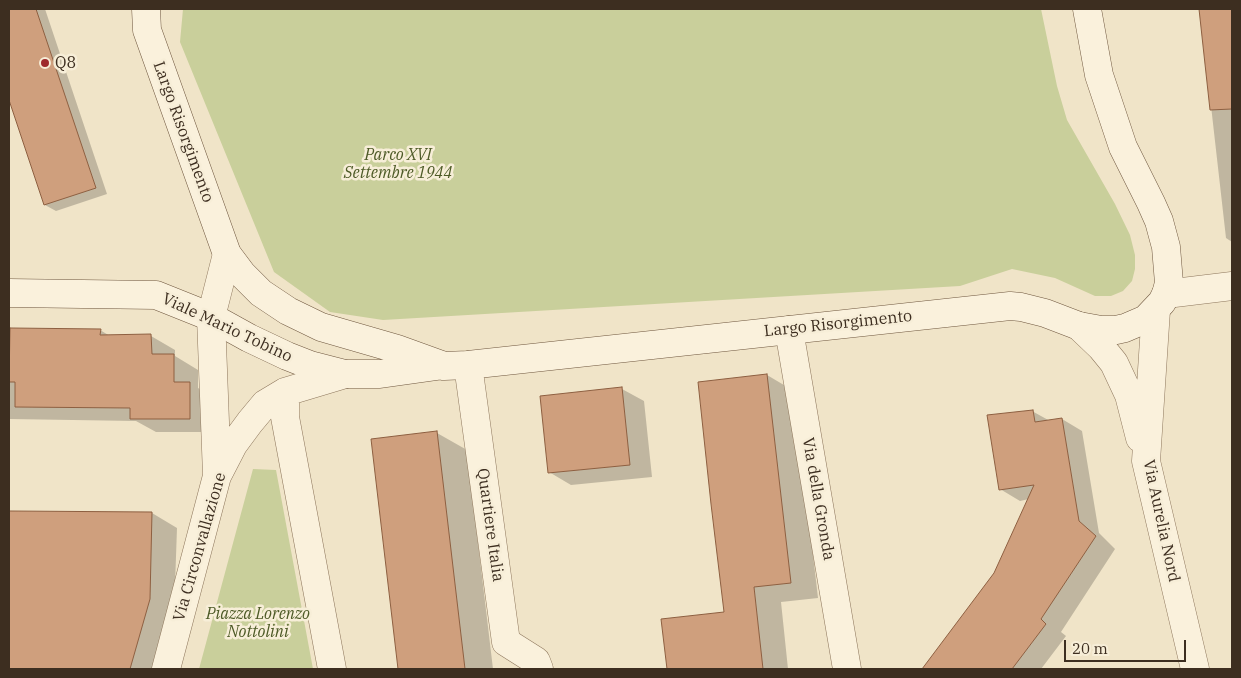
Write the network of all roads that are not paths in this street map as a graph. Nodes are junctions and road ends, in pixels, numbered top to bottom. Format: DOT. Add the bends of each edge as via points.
graph roads {
  1 [pos="146,9"];
  2 [pos="1087,9"];
  3 [pos="227,254"];
  4 [pos="1232,286"];
  5 [pos="9,293"];
  6 [pos="1161,302"];
  7 [pos="211,317"];
  8 [pos="1079,326"];
  9 [pos="789,330"];
  10 [pos="456,365"];
  11 [pos="345,374"];
  12 [pos="285,392"];
  13 [pos="1146,461"];
  14 [pos="217,476"];
  15 [pos="166,669"];
  16 [pos="332,669"];
  17 [pos="539,669"];
  18 [pos="847,669"];
  19 [pos="1195,669"];
  1 -- 3 [label="street, Largo Risorgimento" via="147,30"];
  2 -- 6 [label="street" via="1099,75 1123,147 1159,221 1166,248 1169,283"];
  3 -- 7 [label="street"];
  3 -- 10 [label="street, Largo Risorgimento" via="262,293 288,311 321,327"];
  4 -- 6 [label="street"];
  5 -- 7 [label="street, Viale Mario Tobino" via="156,295"];
  6 -- 8 [label="street, Largo Risorgimento" via="1146,319 1125,328 1101,330"];
  6 -- 13 [label="street, Via Aurelia Nord"];
  7 -- 11 [label="street, Viale Mario Tobino" via="287,356"];
  7 -- 14 [label="street"];
  8 -- 9 [label="street, Largo Risorgimento" via="1045,313 1010,306"];
  8 -- 13 [label="street" via="1101,347 1121,376"];
  9 -- 10 [label="street, Largo Risorgimento"];
  9 -- 18 [label="street, Via della Gronda"];
  10 -- 11 [label="street, Viale Mario Tobino" via="380,374"];
  10 -- 17 [label="street, Quartiere Italia" via="506,642 536,661"];
  11 -- 12 [label="street, Via Circonvallazione"];
  12 -- 14 [label="street, Via Circonvallazione" via="265,404 250,422"];
  12 -- 16 [label="street" via="285,417"];
  13 -- 19 [label="street, Via Aurelia Nord"];
  14 -- 15 [label="street, Via Circonvallazione"];
}
